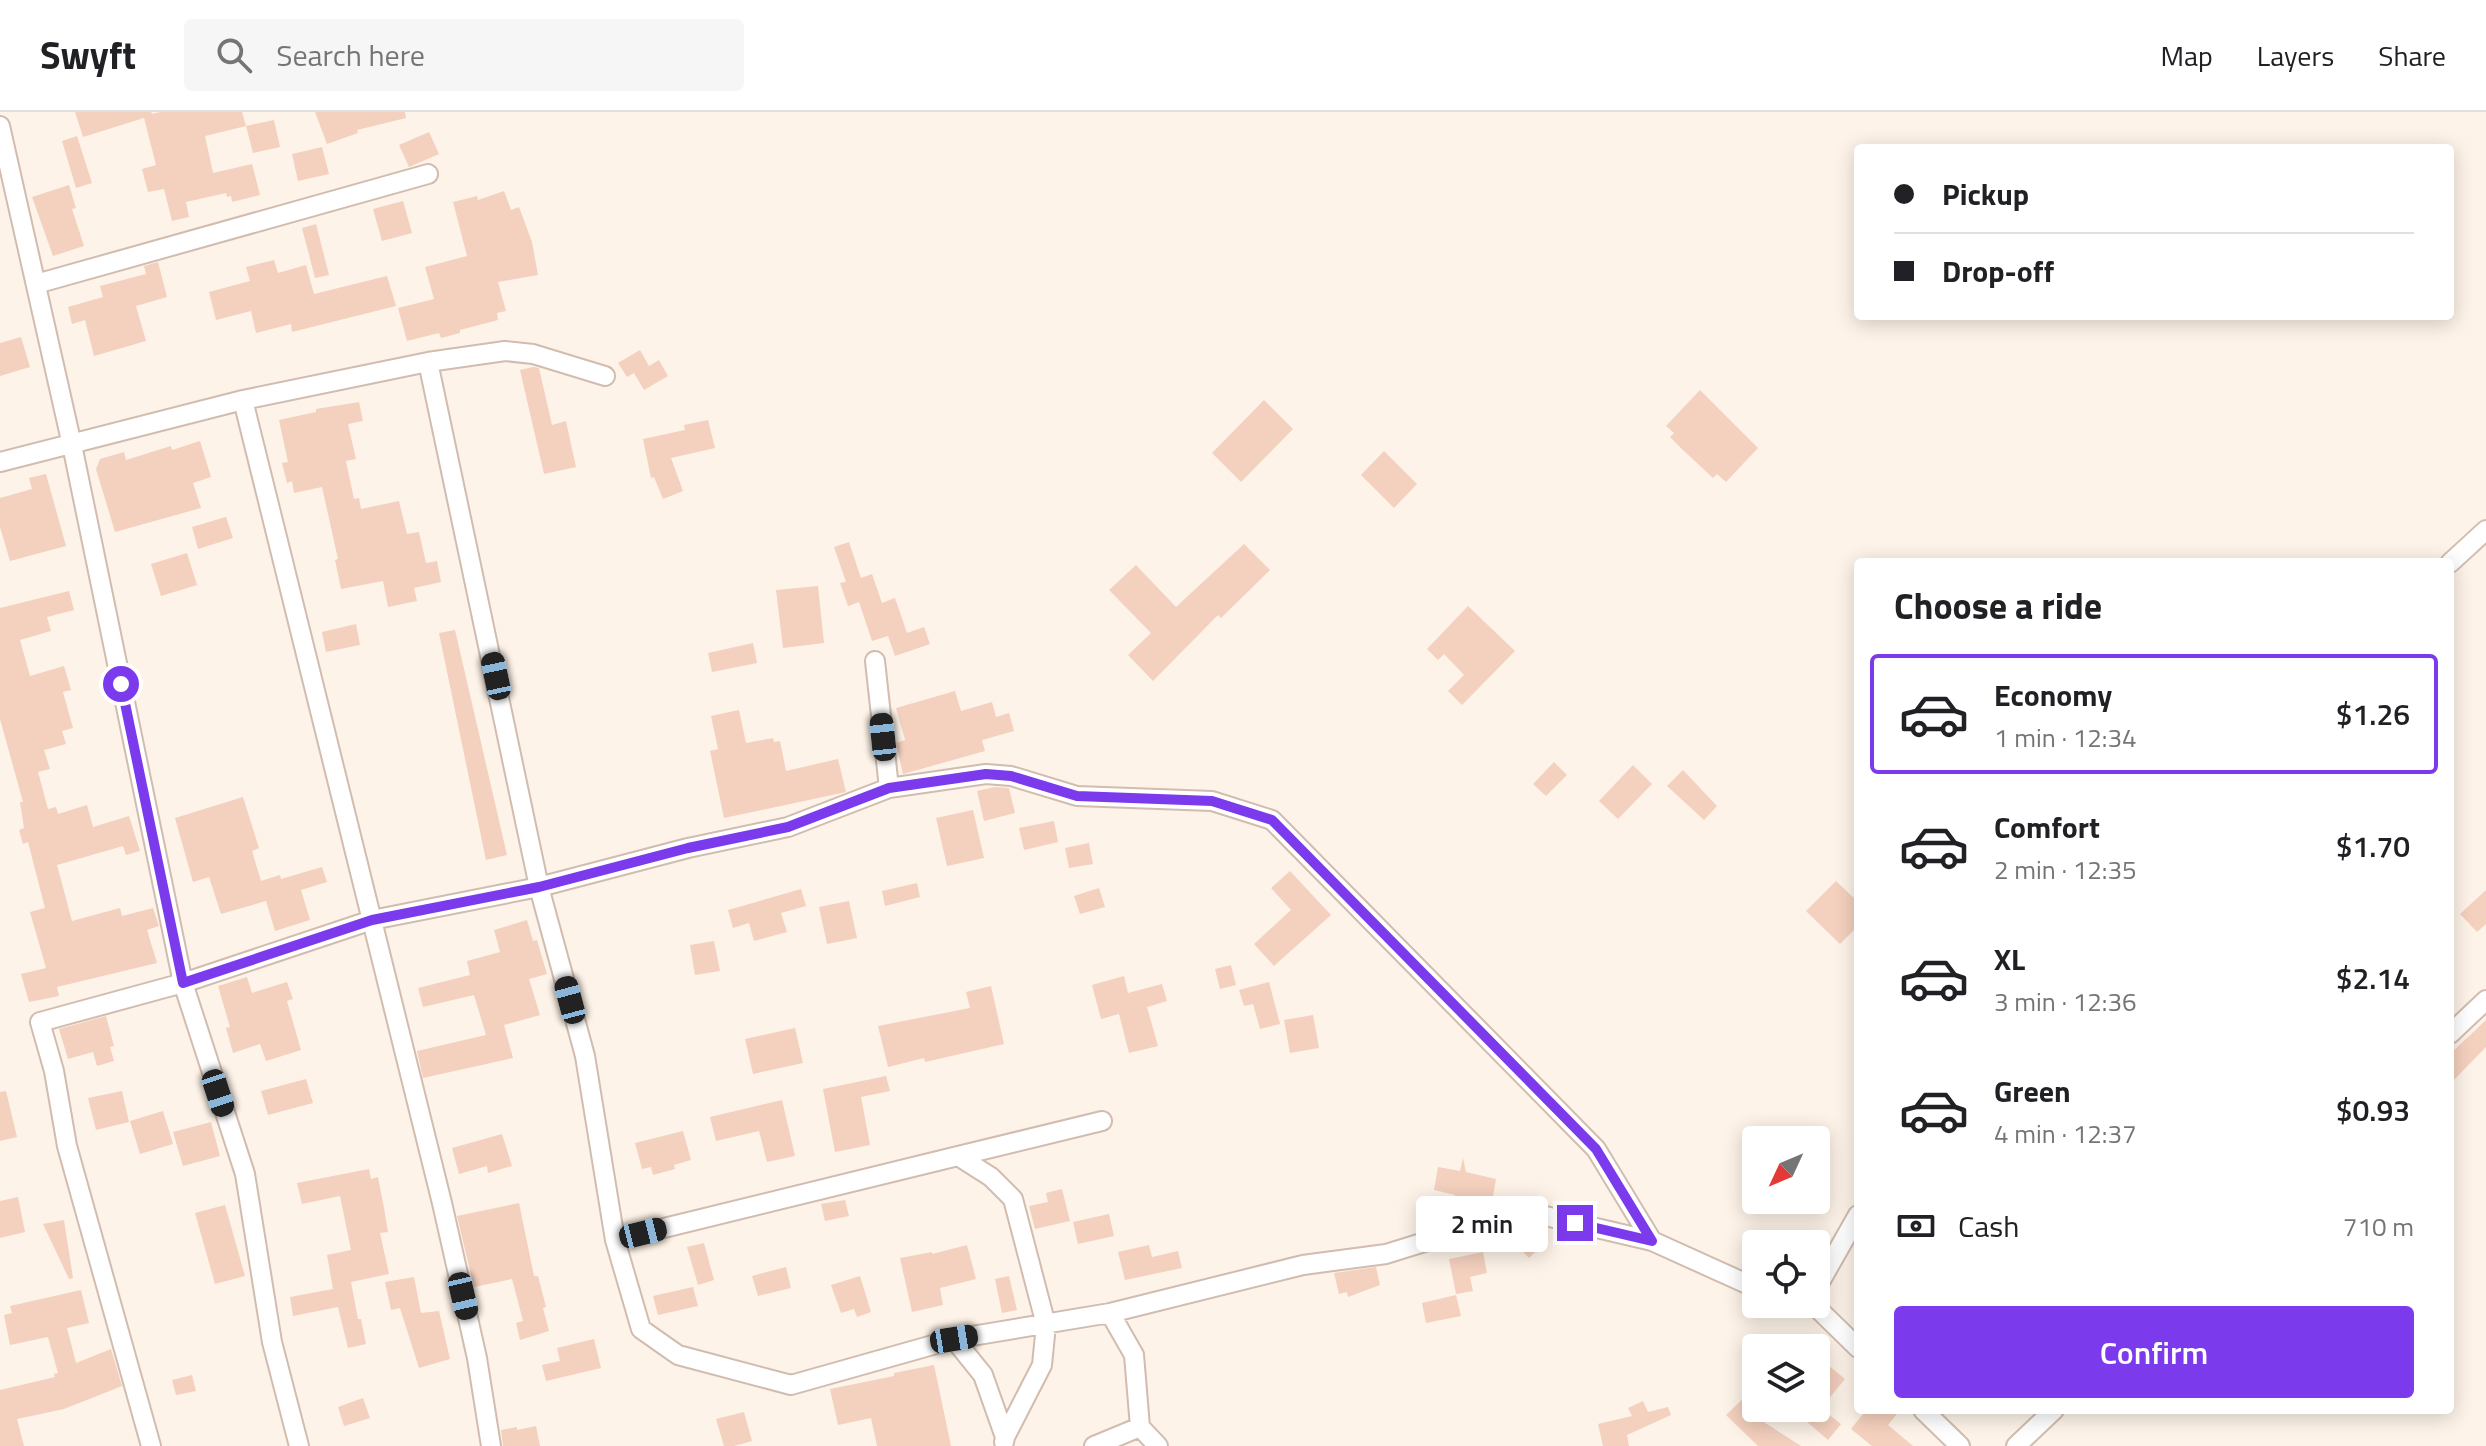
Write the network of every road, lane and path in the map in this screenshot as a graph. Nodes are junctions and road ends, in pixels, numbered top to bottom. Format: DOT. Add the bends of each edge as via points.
graph roads {
  1 [pos="0,126"];
  2 [pos="428,174"];
  3 [pos="36,284"];
  4 [pos="428,362"];
  5 [pos="605,376"];
  6 [pos="243,400"];
  7 [pos="72,445"];
  8 [pos="0,462"];
  9 [pos="2486,530"];
  10 [pos="2454,559"];
  11 [pos="875,661"];
  12 [pos="889,788"];
  13 [pos="539,887"];
  14 [pos="372,920"];
  15 [pos="183,983"];
  16 [pos="2486,1000"];
  17 [pos="2454,1030"];
  18 [pos="1102,1121"];
  19 [pos="958,1156"];
  20 [pos="1854,1222"];
  21 [pos="615,1240"];
  22 [pos="1652,1241"];
  23 [pos="1830,1264"];
  24 [pos="1742,1282"];
  25 [pos="1110,1313"];
  26 [pos="1827,1318"];
  27 [pos="1046,1325"];
  28 [pos="954,1339"];
  29 [pos="1854,1344"];
  30 [pos="1927,1414"];
  31 [pos="2050,1414"];
  32 [pos="1140,1427"];
  33 [pos="1004,1441"];
  34 [pos="151,1446"];
  35 [pos="299,1446"];
  36 [pos="491,1446"];
  37 [pos="1094,1446"];
  38 [pos="1158,1446"];
  39 [pos="1960,1446"];
  40 [pos="2016,1446"];
  1 -- 3 [label="street"];
  2 -- 3 [label="street"];
  3 -- 7 [label="street"];
  4 -- 5 [label="street" via="505,351"];
  4 -- 6 [label="street"];
  4 -- 13 [label="street"];
  6 -- 7 [label="street"];
  6 -- 14 [label="street"];
  7 -- 8 [label="street"];
  7 -- 15 [label="street"];
  9 -- 10 [label="street"];
  11 -- 12 [label="street"];
  12 -- 13 [label="street" via="788,827"];
  12 -- 22 [label="street" via="986,774 1011,776 1077,796 1212,801 1272,820 1596,1149"];
  13 -- 14 [label="street"];
  13 -- 21 [label="street" via="585,1056"];
  14 -- 15 [label="street"];
  14 -- 36 [label="street" via="473,1342"];
  15 -- 34 [label="street" via="40,1022 67,1146"];
  15 -- 35 [label="street" via="245,1174 272,1342"];
  16 -- 17 [label="street"];
  18 -- 19 [label="street"];
  19 -- 21 [label="street"];
  19 -- 27 [label="street" via="1013,1199"];
  20 -- 23 [label="street"];
  21 -- 28 [label="street" via="641,1329 678,1355 791,1385"];
  22 -- 24 [label="street"];
  22 -- 25 [label="street" via="1524,1211 1386,1254 1303,1265"];
  25 -- 27 [label="street"];
  25 -- 32 [label="street" via="1134,1355"];
  26 -- 29 [label="street"];
  27 -- 28 [label="street"];
  27 -- 33 [label="street" via="1042,1365"];
  28 -- 33 [label="street" via="983,1375"];
  30 -- 39 [label="street"];
  31 -- 40 [label="street"];
  32 -- 37 [label="street"];
  32 -- 38 [label="street"];
}
